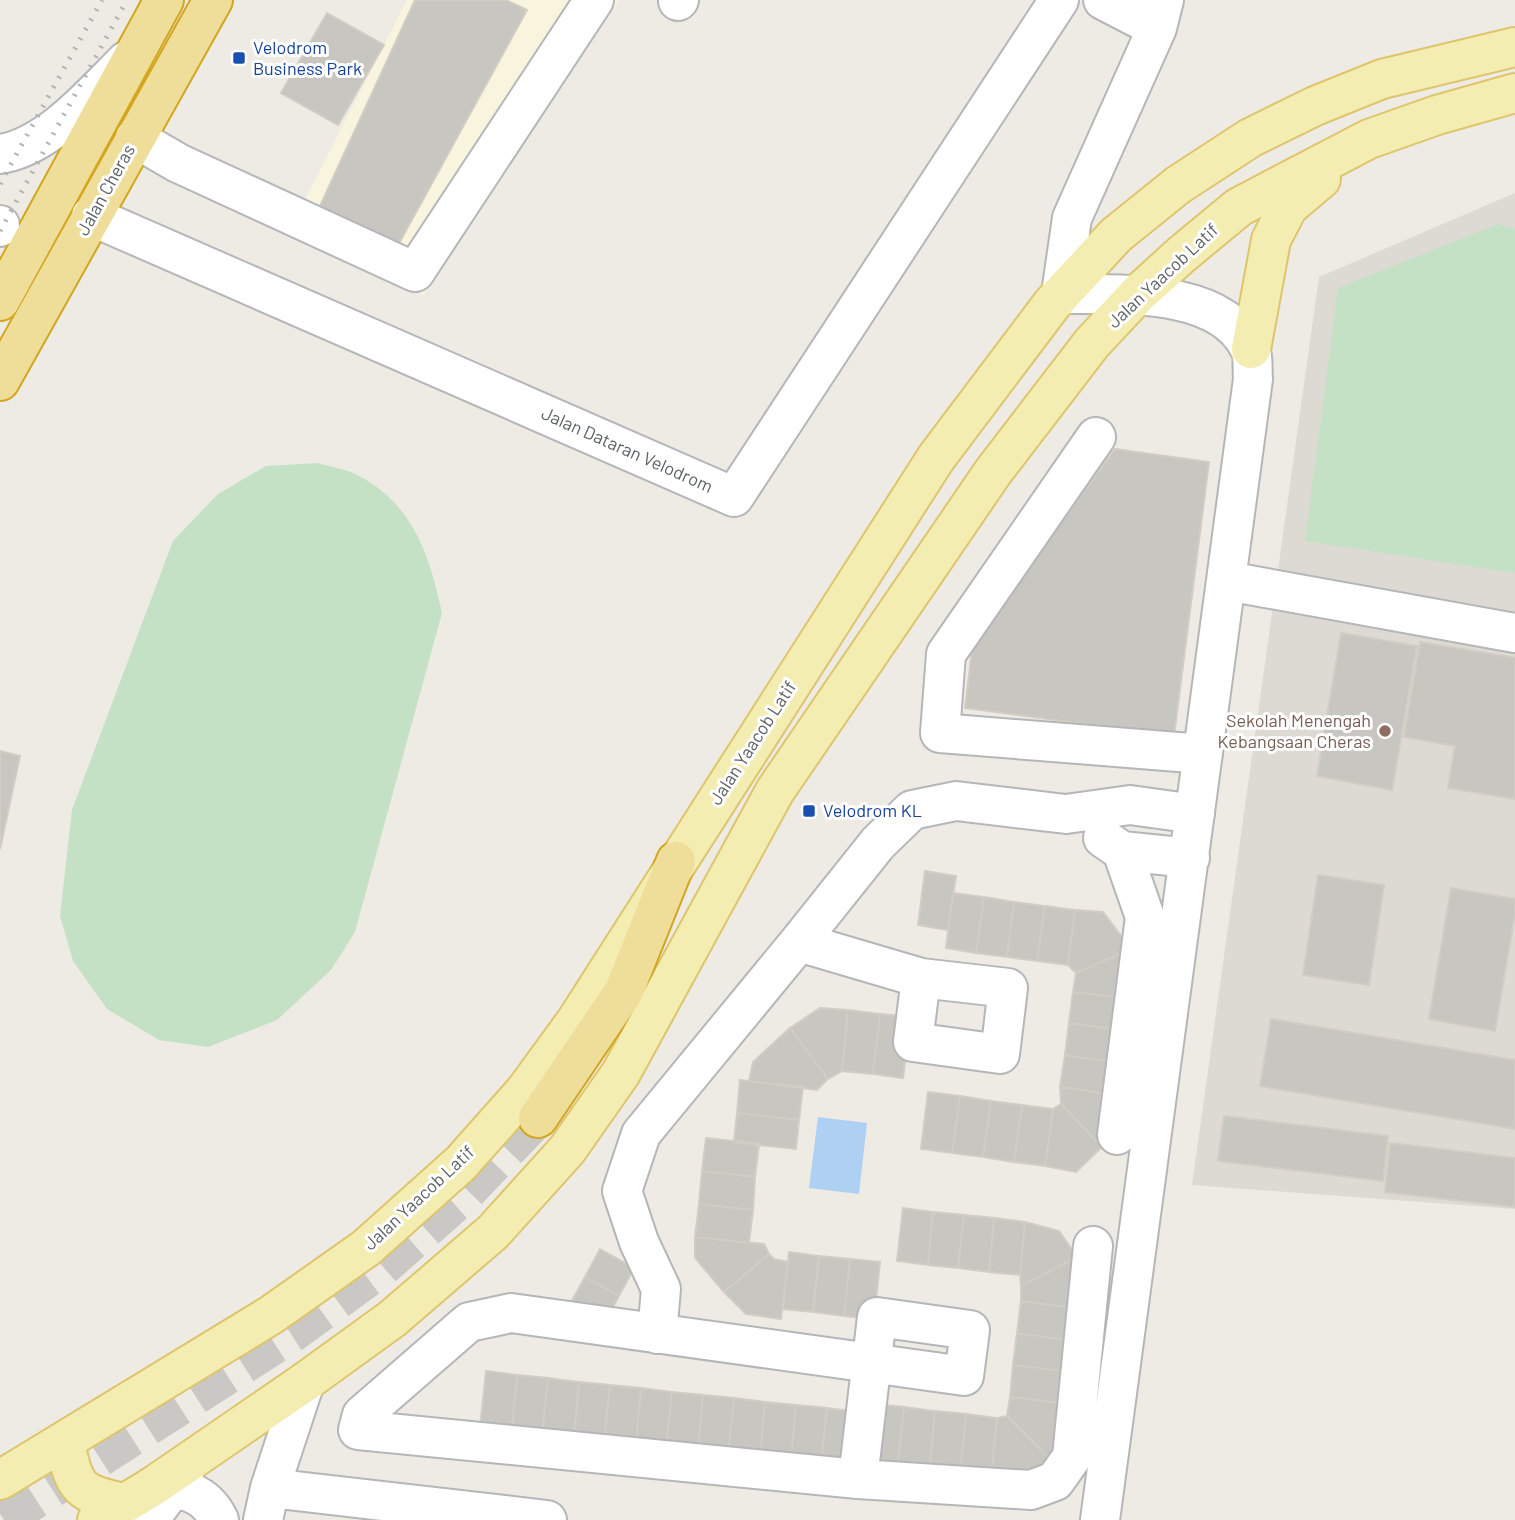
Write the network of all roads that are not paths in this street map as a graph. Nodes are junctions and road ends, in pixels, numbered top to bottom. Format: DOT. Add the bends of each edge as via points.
graph roads {
  1 [pos="164,0"];
  2 [pos="213,0"];
  3 [pos="594,0"];
  4 [pos="1059,0"];
  5 [pos="1103,0"];
  6 [pos="1161,14"];
  7 [pos="1515,47"];
  8 [pos="137,51"];
  9 [pos="1515,93"];
  10 [pos="135,138"];
  11 [pos="1366,142"];
  12 [pos="0,154"];
  13 [pos="91,216"];
  14 [pos="37,234"];
  15 [pos="0,270"];
  16 [pos="1061,294"];
  17 [pos="1137,295"];
  18 [pos="0,301"];
  19 [pos="1251,349"];
  20 [pos="0,381"];
  21 [pos="1096,438"];
  22 [pos="1227,581"];
  23 [pos="1515,633"];
  24 [pos="1203,754"];
  25 [pos="1066,814"];
  26 [pos="1195,814"];
  27 [pos="1122,850"];
  28 [pos="1190,858"];
  29 [pos="676,861"];
  30 [pos="799,942"];
  31 [pos="921,978"];
  32 [pos="538,1118"];
  33 [pos="1117,1135"];
  34 [pos="1093,1246"];
  35 [pos="657,1334"];
  36 [pos="305,1382"];
  37 [pos="65,1443"];
  38 [pos="858,1479"];
  39 [pos="0,1480"];
  40 [pos="148,1496"];
  41 [pos="267,1504"];
  42 [pos="219,1520"];
  43 [pos="547,1520"];
  44 [pos="1100,1520"];
  1 -- 8 [label="highway"];
  2 -- 10 [label="highway, Jalan Cheras"];
  3 -- 10 [label="street" via="415,272 178,163"];
  4 -- 13 [label="street, Jalan Dataran Velodrom" via="734,497"];
  5 -- 6 [label="street"];
  6 -- 16 [label="street" via="1072,218"];
  7 -- 16 [label="main road, Jalan Yaacob Latif" via="1382,79 1250,138 1178,185 1116,235"];
  8 -- 12 [label="street" via="62,125 11,153"];
  8 -- 14 [label="highway"];
  9 -- 11 [label="main road, Jalan Yaacob Latif"];
  10 -- 13 [label="highway, Jalan Cheras"];
  11 -- 17 [label="main road, Jalan Yaacob Latif" via="1239,207"];
  11 -- 19 [label="main road" via="1288,207 1270,240"];
  13 -- 20 [label="highway, Jalan Cheras"];
  14 -- 15 [label="highway"];
  14 -- 18 [label="highway"];
  16 -- 17 [label="street"];
  16 -- 29 [label="main road, Jalan Yaacob Latif" via="936,458"];
  17 -- 19 [label="street" via="1198,305 1228,320"];
  17 -- 36 [label="main road, Jalan Yaacob Latif" via="1093,343 993,472 775,791 621,1073 567,1150 493,1232 392,1319"];
  19 -- 22 [label="street" via="1253,379"];
  21 -- 24 [label="street" via="946,654 940,733"];
  22 -- 23 [label="street"];
  22 -- 24 [label="street"];
  24 -- 26 [label="street"];
  25 -- 26 [label="street" via="1130,805"];
  25 -- 27 [label="street"];
  25 -- 30 [label="street" via="956,801 912,810 878,843"];
  26 -- 28 [label="street"];
  27 -- 28 [label="street"];
  27 -- 33 [label="street" via="1145,917"];
  28 -- 44 [label="street"];
  29 -- 32 [label="highway" via="624,991"];
  29 -- 37 [label="main road, Jalan Yaacob Latif" via="576,1021 525,1091 461,1163 366,1248 271,1315"];
  30 -- 31 [label="street"];
  30 -- 35 [label="street" via="641,1134 622,1191 661,1289"];
  34 -- 38 [label="street" via="1072,1457 1055,1481 1031,1490"];
  35 -- 38 [label="street" via="871,1364"];
  35 -- 38 [label="street" via="511,1313 469,1322 362,1415 358,1430"];
  36 -- 40 [label="main road, Jalan Yaacob Latif"];
  36 -- 41 [label="street"];
  37 -- 39 [label="main road, Jalan Yaacob Latif"];
  37 -- 40 [label="main road" via="71,1472 93,1497"];
  40 -- 42 [label="street" via="196,1494 212,1506"];
  41 -- 43 [label="street"];
}
